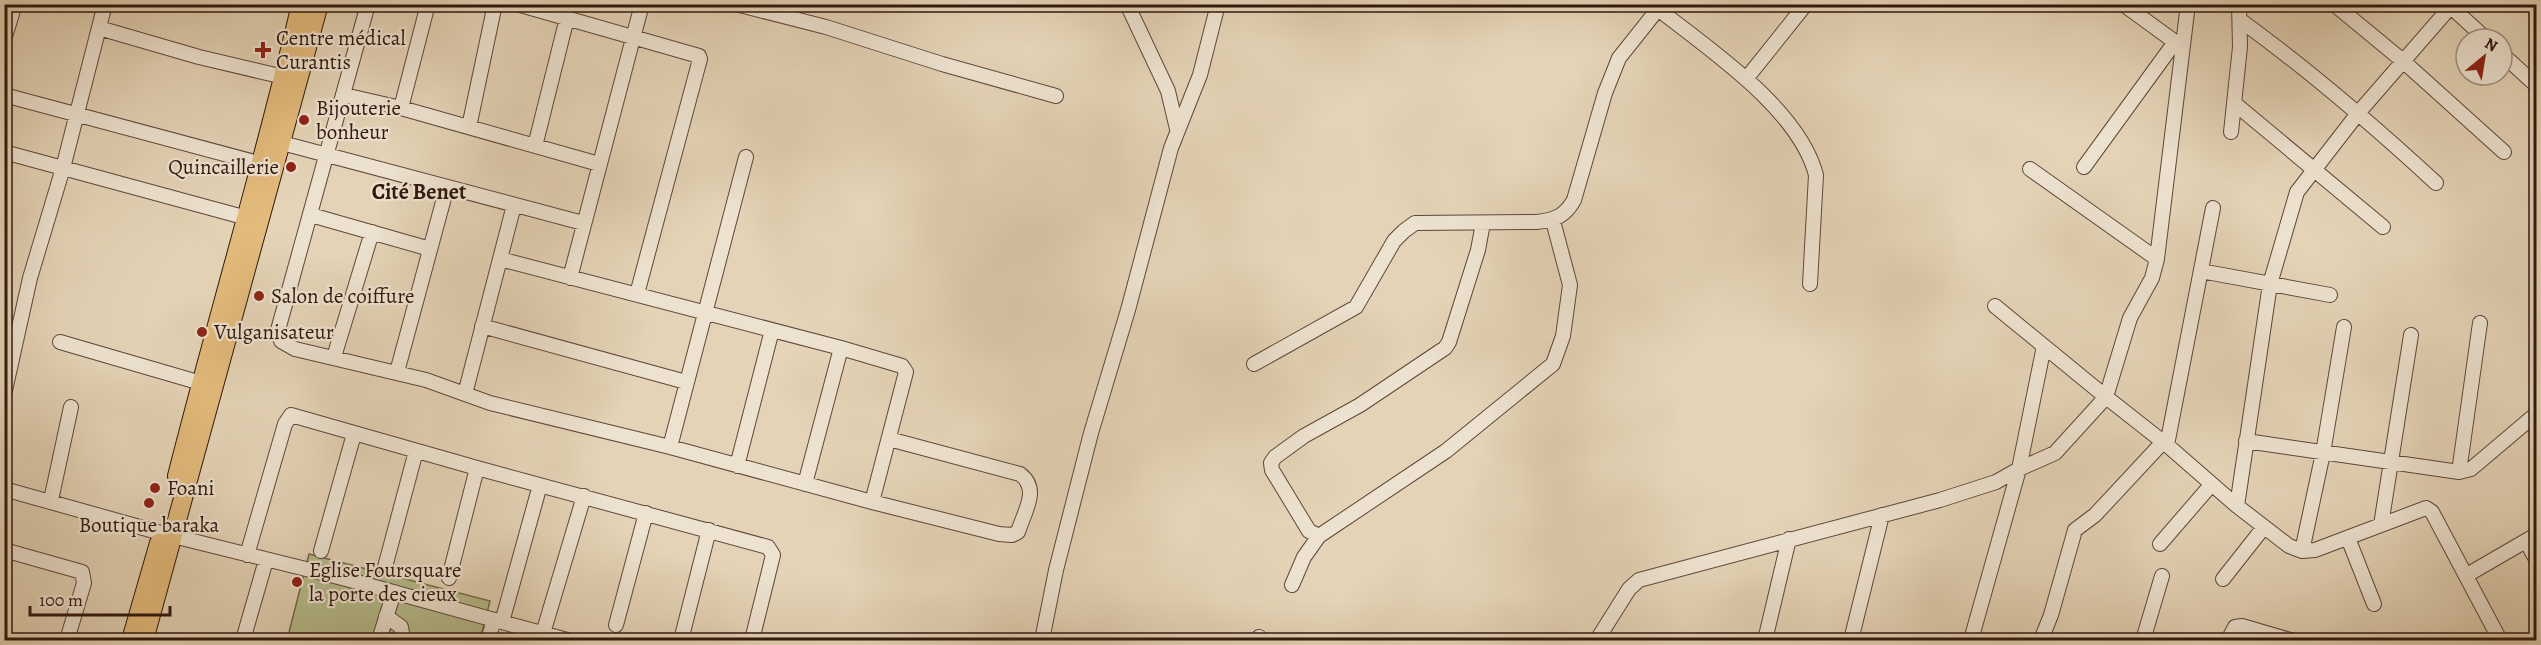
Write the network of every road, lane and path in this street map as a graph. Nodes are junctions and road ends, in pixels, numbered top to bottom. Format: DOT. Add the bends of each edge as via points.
graph roads {
  1 [pos="15,4"];
  2 [pos="105,4"];
  3 [pos="301,4"];
  4 [pos="319,4"];
  5 [pos="368,4"];
  6 [pos="428,4"];
  7 [pos="495,4"];
  8 [pos="517,4"];
  9 [pos="642,4"];
  10 [pos="735,4"];
  11 [pos="1127,4"];
  12 [pos="1218,4"];
  13 [pos="1806,4"];
  14 [pos="2123,4"];
  15 [pos="2188,4"];
  16 [pos="2240,4"];
  17 [pos="2334,4"];
  18 [pos="2450,5"];
  19 [pos="1660,7"];
  20 [pos="567,18"];
  21 [pos="2240,20"];
  22 [pos="2473,27"];
  23 [pos="99,28"];
  24 [pos="635,37"];
  25 [pos="4,40"];
  26 [pos="2179,45"];
  27 [pos="2403,61"];
  28 [pos="2514,65"];
  29 [pos="284,77"];
  30 [pos="1746,79"];
  31 [pos="2536,85"];
  32 [pos="4,94"];
  33 [pos="344,95"];
  34 [pos="1056,96"];
  35 [pos="2234,103"];
  36 [pos="401,108"];
  37 [pos="77,112"];
  38 [pos="2359,112"];
  39 [pos="469,127"];
  40 [pos="1177,129"];
  41 [pos="2231,132"];
  42 [pos="282,143"];
  43 [pos="535,146"];
  44 [pos="4,152"];
  45 [pos="2504,152"];
  46 [pos="327,156"];
  47 [pos="746,157"];
  48 [pos="262,164"];
  49 [pos="599,164"];
  50 [pos="2084,167"];
  51 [pos="63,168"];
  52 [pos="2030,169"];
  53 [pos="2313,169"];
  54 [pos="2436,183"];
  55 [pos="447,187"];
  56 [pos="514,205"];
  57 [pos="2213,208"];
  58 [pos="311,215"];
  59 [pos="247,218"];
  60 [pos="1553,221"];
  61 [pos="583,223"];
  62 [pos="1483,223"];
  63 [pos="2383,227"];
  64 [pos="372,232"];
  65 [pos="429,249"];
  66 [pos="500,259"];
  67 [pos="2157,259"];
  68 [pos="2201,271"];
  69 [pos="570,278"];
  70 [pos="1810,284"];
  71 [pos="2270,284"];
  72 [pos="638,294"];
  73 [pos="2330,295"];
  74 [pos="1995,306"];
  75 [pos="706,312"];
  76 [pos="2480,323"];
  77 [pos="482,326"];
  78 [pos="2344,327"];
  79 [pos="772,330"];
  80 [pos="2411,334"];
  81 [pos="60,342"];
  82 [pos="2044,346"];
  83 [pos="841,348"];
  84 [pos="334,357"];
  85 [pos="1254,364"];
  86 [pos="398,372"];
  87 [pos="686,382"];
  88 [pos="201,383"];
  89 [pos="465,394"];
  90 [pos="4,395"];
  91 [pos="2106,397"];
  92 [pos="71,407"];
  93 [pos="2536,414"];
  94 [pos="354,434"];
  95 [pos="889,439"];
  96 [pos="2246,441"];
  97 [pos="2165,444"];
  98 [pos="670,447"];
  99 [pos="416,451"];
  100 [pos="2323,453"];
  101 [pos="2390,463"];
  102 [pos="737,465"];
  103 [pos="477,468"];
  104 [pos="2019,469"];
  105 [pos="2458,472"];
  106 [pos="805,484"];
  107 [pos="540,485"];
  108 [pos="2211,485"];
  109 [pos="4,489"];
  110 [pos="584,496"];
  111 [pos="51,500"];
  112 [pos="872,502"];
  113 [pos="2237,506"];
  114 [pos="646,513"];
  115 [pos="1882,515"];
  116 [pos="2380,525"];
  117 [pos="2264,527"];
  118 [pos="709,530"];
  119 [pos="167,534"];
  120 [pos="1319,536"];
  121 [pos="1789,538"];
  122 [pos="2348,538"];
  123 [pos="2531,538"];
  124 [pos="2160,544"];
  125 [pos="4,550"];
  126 [pos="321,551"];
  127 [pos="2302,551"];
  128 [pos="247,555"];
  129 [pos="2536,559"];
  130 [pos="267,560"];
  131 [pos="385,567"];
  132 [pos="2467,575"];
  133 [pos="2162,576"];
  134 [pos="449,578"];
  135 [pos="2223,579"];
  136 [pos="1292,585"];
  137 [pos="394,592"];
  138 [pos="2374,604"];
  139 [pos="387,616"];
  140 [pos="498,621"];
  141 [pos="616,625"];
  142 [pos="542,637"];
  143 [pos="67,640"];
  144 [pos="131,640"];
  145 [pos="144,640"];
  146 [pos="243,640"];
  147 [pos="379,640"];
  148 [pos="403,640"];
  149 [pos="488,640"];
  150 [pos="567,640"];
  151 [pos="681,640"];
  152 [pos="752,640"];
  153 [pos="1042,640"];
  154 [pos="1597,640"];
  155 [pos="1765,640"];
  156 [pos="1851,640"];
  157 [pos="1971,640"];
  158 [pos="2041,640"];
  159 [pos="2143,640"];
  160 [pos="2228,640"];
  161 [pos="2290,640"];
  162 [pos="2500,640"];
  1 -- 25 [label="street"];
  2 -- 23 [label="street"];
  3 -- 29 [label="main road"];
  4 -- 42 [label="main road"];
  5 -- 33 [label="street"];
  6 -- 36 [label="street"];
  7 -- 39 [label="street"];
  8 -- 20 [label="street"];
  9 -- 24 [label="street"];
  10 -- 34 [label="street"];
  11 -- 40 [label="street" via="1168,91"];
  12 -- 40 [label="street" via="1200,75"];
  13 -- 30 [label="street"];
  14 -- 26 [label="street"];
  15 -- 26 [label="street"];
  16 -- 21 [label="street"];
  17 -- 27 [label="street"];
  18 -- 22 [label="street"];
  18 -- 27 [label="street"];
  19 -- 30 [label="street"];
  19 -- 60 [label="street" via="1619,58 1574,200 1567,212"];
  20 -- 24 [label="street"];
  20 -- 43 [label="street"];
  21 -- 35 [label="street"];
  21 -- 38 [label="street"];
  23 -- 29 [label="street"];
  23 -- 37 [label="street"];
  24 -- 49 [label="street"];
  24 -- 72 [label="street" via="695,54 700,59"];
  26 -- 50 [label="street"];
  26 -- 67 [label="street"];
  27 -- 38 [label="street"];
  27 -- 45 [label="street"];
  28 -- 31 [label="street"];
  29 -- 48 [label="main road"];
  30 -- 70 [label="street" via="1780,112 1812,161 1816,175"];
  32 -- 37 [label="street"];
  33 -- 36 [label="street"];
  33 -- 46 [label="street"];
  35 -- 41 [label="street"];
  35 -- 53 [label="street"];
  36 -- 39 [label="street"];
  37 -- 48 [label="street"];
  37 -- 51 [label="street"];
  38 -- 53 [label="street"];
  38 -- 54 [label="street"];
  39 -- 43 [label="street"];
  40 -- 153 [label="street" via="1091,434"];
  42 -- 46 [label="street"];
  42 -- 119 [label="main road"];
  43 -- 49 [label="street"];
  44 -- 51 [label="street"];
  46 -- 55 [label="street"];
  46 -- 58 [label="street"];
  47 -- 75 [label="street"];
  48 -- 59 [label="main road"];
  49 -- 61 [label="street"];
  51 -- 59 [label="street"];
  51 -- 90 [label="street" via="30,278"];
  52 -- 67 [label="street"];
  53 -- 63 [label="street"];
  53 -- 71 [label="street" via="2297,192"];
  55 -- 56 [label="street"];
  55 -- 65 [label="street"];
  56 -- 61 [label="street"];
  56 -- 66 [label="street"];
  57 -- 68 [label="street"];
  58 -- 64 [label="street"];
  58 -- 84 [label="street" via="278,336 295,348"];
  59 -- 88 [label="main road"];
  60 -- 62 [label="street"];
  60 -- 120 [label="street" via="1570,285 1563,336 1553,364 1446,451"];
  61 -- 69 [label="street"];
  62 -- 85 [label="street" via="1415,223 1394,241 1356,307"];
  62 -- 120 [label="street" via="1478,250 1445,348 1360,405 1304,436 1271,463 1309,531"];
  64 -- 65 [label="street"];
  64 -- 84 [label="street"];
  65 -- 86 [label="street"];
  66 -- 69 [label="street"];
  66 -- 77 [label="street"];
  67 -- 91 [label="street" via="2152,278 2130,318"];
  68 -- 71 [label="street"];
  68 -- 97 [label="street"];
  69 -- 72 [label="street"];
  71 -- 73 [label="street"];
  71 -- 96 [label="street"];
  72 -- 75 [label="street"];
  74 -- 82 [label="street"];
  75 -- 79 [label="street"];
  75 -- 87 [label="street"];
  76 -- 105 [label="street"];
  77 -- 87 [label="street"];
  77 -- 89 [label="street"];
  78 -- 100 [label="street"];
  79 -- 83 [label="street"];
  79 -- 102 [label="street"];
  80 -- 101 [label="street"];
  81 -- 88 [label="street"];
  82 -- 91 [label="street"];
  82 -- 104 [label="street"];
  83 -- 95 [label="street" via="897,363 906,372"];
  83 -- 106 [label="street"];
  84 -- 86 [label="street"];
  86 -- 89 [label="street"];
  87 -- 98 [label="street"];
  88 -- 119 [label="main road"];
  89 -- 98 [label="street"];
  91 -- 97 [label="street"];
  91 -- 104 [label="street" via="2055,453"];
  92 -- 111 [label="street"];
  93 -- 105 [label="street" via="2471,469"];
  94 -- 99 [label="street"];
  94 -- 126 [label="street"];
  94 -- 128 [label="street" via="291,416 285,424"];
  95 -- 112 [label="street"];
  95 -- 112 [label="street" via="1020,474 1029,480 1031,489 1018,532 1012,535"];
  96 -- 100 [label="street"];
  96 -- 113 [label="street"];
  97 -- 108 [label="street"];
  97 -- 158 [label="street" via="2075,530"];
  98 -- 102 [label="street"];
  99 -- 103 [label="street"];
  99 -- 131 [label="street"];
  100 -- 101 [label="street"];
  100 -- 127 [label="street"];
  101 -- 105 [label="street"];
  101 -- 116 [label="street"];
  102 -- 106 [label="street"];
  103 -- 107 [label="street"];
  103 -- 134 [label="street"];
  104 -- 115 [label="street" via="1996,482"];
  104 -- 157 [label="street"];
  106 -- 112 [label="street"];
  107 -- 110 [label="street"];
  107 -- 140 [label="street"];
  108 -- 113 [label="street"];
  108 -- 124 [label="street"];
  109 -- 111 [label="street"];
  110 -- 114 [label="street"];
  110 -- 142 [label="street"];
  111 -- 119 [label="street"];
  113 -- 117 [label="street"];
  114 -- 118 [label="street"];
  114 -- 141 [label="street"];
  115 -- 121 [label="street"];
  115 -- 156 [label="street"];
  116 -- 122 [label="street"];
  116 -- 132 [label="street" via="2426,508 2432,512"];
  117 -- 127 [label="street"];
  117 -- 135 [label="street"];
  118 -- 151 [label="street"];
  118 -- 152 [label="street" via="772,550"];
  119 -- 128 [label="street"];
  119 -- 144 [label="main road"];
  119 -- 145 [label="main road"];
  120 -- 136 [label="street" via="1304,557"];
  121 -- 154 [label="street" via="1639,580 1629,589"];
  121 -- 155 [label="street"];
  122 -- 127 [label="street"];
  122 -- 138 [label="street"];
  123 -- 129 [label="street"];
  123 -- 132 [label="street"];
  125 -- 143 [label="street" via="85,576"];
  128 -- 130 [label="street"];
  130 -- 137 [label="street"];
  130 -- 146 [label="street"];
  132 -- 162 [label="street"];
  133 -- 159 [label="street"];
  137 -- 139 [label="street"];
  137 -- 140 [label="street"];
  139 -- 147 [label="street"];
  139 -- 148 [label="street" via="401,627"];
  140 -- 142 [label="street"];
  140 -- 149 [label="street"];
  142 -- 150 [label="street"];
  160 -- 161 [label="street" via="2235,627 2242,626"];
}
